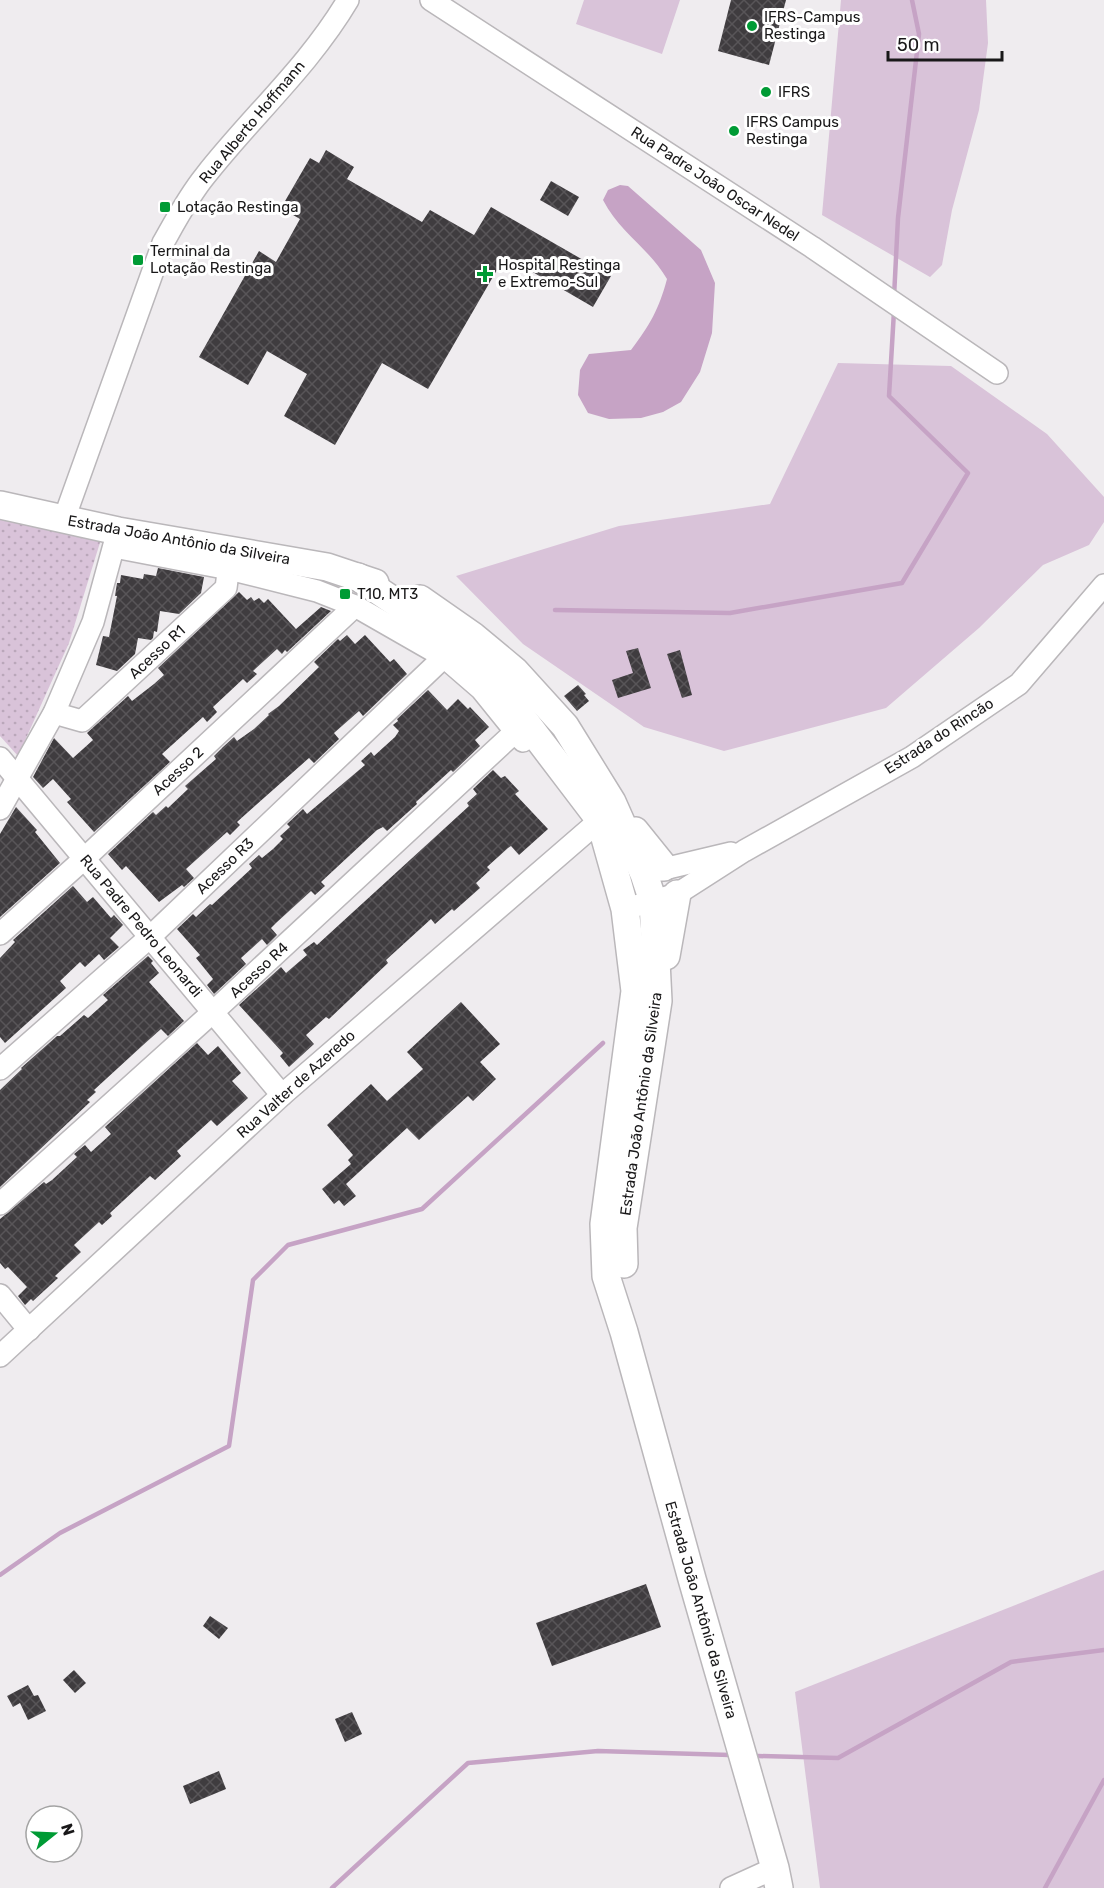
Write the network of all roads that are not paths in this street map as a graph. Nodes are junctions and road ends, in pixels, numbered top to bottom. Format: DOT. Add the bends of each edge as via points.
graph roads {
  1 [pos="348,0"];
  2 [pos="431,0"];
  3 [pos="997,373"];
  4 [pos="0,505"];
  5 [pos="64,519"];
  6 [pos="116,539"];
  7 [pos="230,560"];
  8 [pos="357,577"];
  9 [pos="322,579"];
  10 [pos="1104,585"];
  11 [pos="355,606"];
  12 [pos="444,657"];
  13 [pos="486,683"];
  14 [pos="54,713"];
  15 [pos="515,732"];
  16 [pos="0,758"];
  17 [pos="18,778"];
  18 [pos="0,809"];
  19 [pos="602,811"];
  20 [pos="744,850"];
  21 [pos="85,858"];
  22 [pos="654,870"];
  23 [pos="618,882"];
  24 [pos="665,897"];
  25 [pos="625,909"];
  26 [pos="0,934"];
  27 [pos="150,937"];
  28 [pos="213,1012"];
  29 [pos="0,1069"];
  30 [pos="282,1095"];
  31 [pos="0,1204"];
  32 [pos="0,1295"];
  33 [pos="29,1330"];
  34 [pos="624,1332"];
  35 [pos="0,1356"];
  36 [pos="777,1878"];
  37 [pos="731,1888"];
  1 -- 5 [label="street, Rua Alberto Hoffmann" via="294,75 205,176 163,243"];
  2 -- 3 [label="street, Rua Padre João Oscar Nedel" via="812,247"];
  4 -- 5 [label="main road, Estrada João Antônio da Silveira"];
  5 -- 6 [label="main road, Estrada João Antônio da Silveira"];
  6 -- 7 [label="main road, Estrada João Antônio da Silveira"];
  6 -- 14 [label="street" via="93,622"];
  7 -- 9 [label="main road, Estrada João Antônio da Silveira"];
  7 -- 14 [label="street, Acesso R1" via="226,588 82,721"];
  8 -- 9 [label="main road, Estrada João Antônio da Silveira"];
  8 -- 13 [label="main road, Estrada João Antônio da Silveira" via="413,614"];
  8 -- 19 [label="main road, Estrada João Antônio da Silveira" via="424,601 515,671 566,726"];
  9 -- 11 [label="street, Estrada João Antônio da Silveira"];
  10 -- 20 [label="street, Estrada do Rincão" via="1019,684 912,757"];
  11 -- 12 [label="street, Estrada João Antônio da Silveira"];
  11 -- 21 [label="street, Acesso 2"];
  12 -- 13 [label="street, Estrada João Antônio da Silveira"];
  12 -- 27 [label="street, Acesso R3"];
  13 -- 15 [label="street, Estrada João Antônio da Silveira"];
  13 -- 19 [label="main road, Estrada João Antônio da Silveira"];
  14 -- 17 [label="street"];
  15 -- 19 [label="street, Estrada João Antônio da Silveira" via="557,778"];
  15 -- 28 [label="street, Acesso R4"];
  16 -- 17 [label="street, Rua Padre Pedro Leonardi"];
  17 -- 18 [label="street"];
  17 -- 21 [label="street, Rua Padre Pedro Leonardi"];
  19 -- 22 [label="main road"];
  19 -- 23 [label="main road, Estrada João Antônio da Silveira"];
  19 -- 30 [label="street, Rua Valter de Azeredo"];
  20 -- 22 [label="street, Estrada do Rincão"];
  20 -- 24 [label="street, Estrada do Rincão"];
  21 -- 26 [label="street, Acesso 2"];
  21 -- 27 [label="street, Rua Padre Pedro Leonardi"];
  22 -- 23 [label="street, Estrada do Rincão"];
  22 -- 24 [label="main road, Estrada João Antônio da Silveira"];
  23 -- 25 [label="main road, Estrada João Antônio da Silveira"];
  24 -- 25 [label="street, Estrada do Rincão"];
  24 -- 34 [label="main road, Estrada João Antônio da Silveira" via="658,1001 623,1228"];
  25 -- 34 [label="main road, Estrada João Antônio da Silveira" via="635,992 604,1224 606,1276"];
  27 -- 28 [label="street, Rua Padre Pedro Leonardi"];
  27 -- 29 [label="street, Acesso R3"];
  28 -- 30 [label="street, Rua Padre Pedro Leonardi"];
  28 -- 31 [label="street, Acesso R4"];
  30 -- 33 [label="street, Rua Valter de Azeredo"];
  32 -- 33 [label="street"];
  33 -- 35 [label="street, Rua Valter de Azeredo"];
  34 -- 36 [label="main road, Estrada João Antônio da Silveira"];
  36 -- 37 [label="street"];
}
